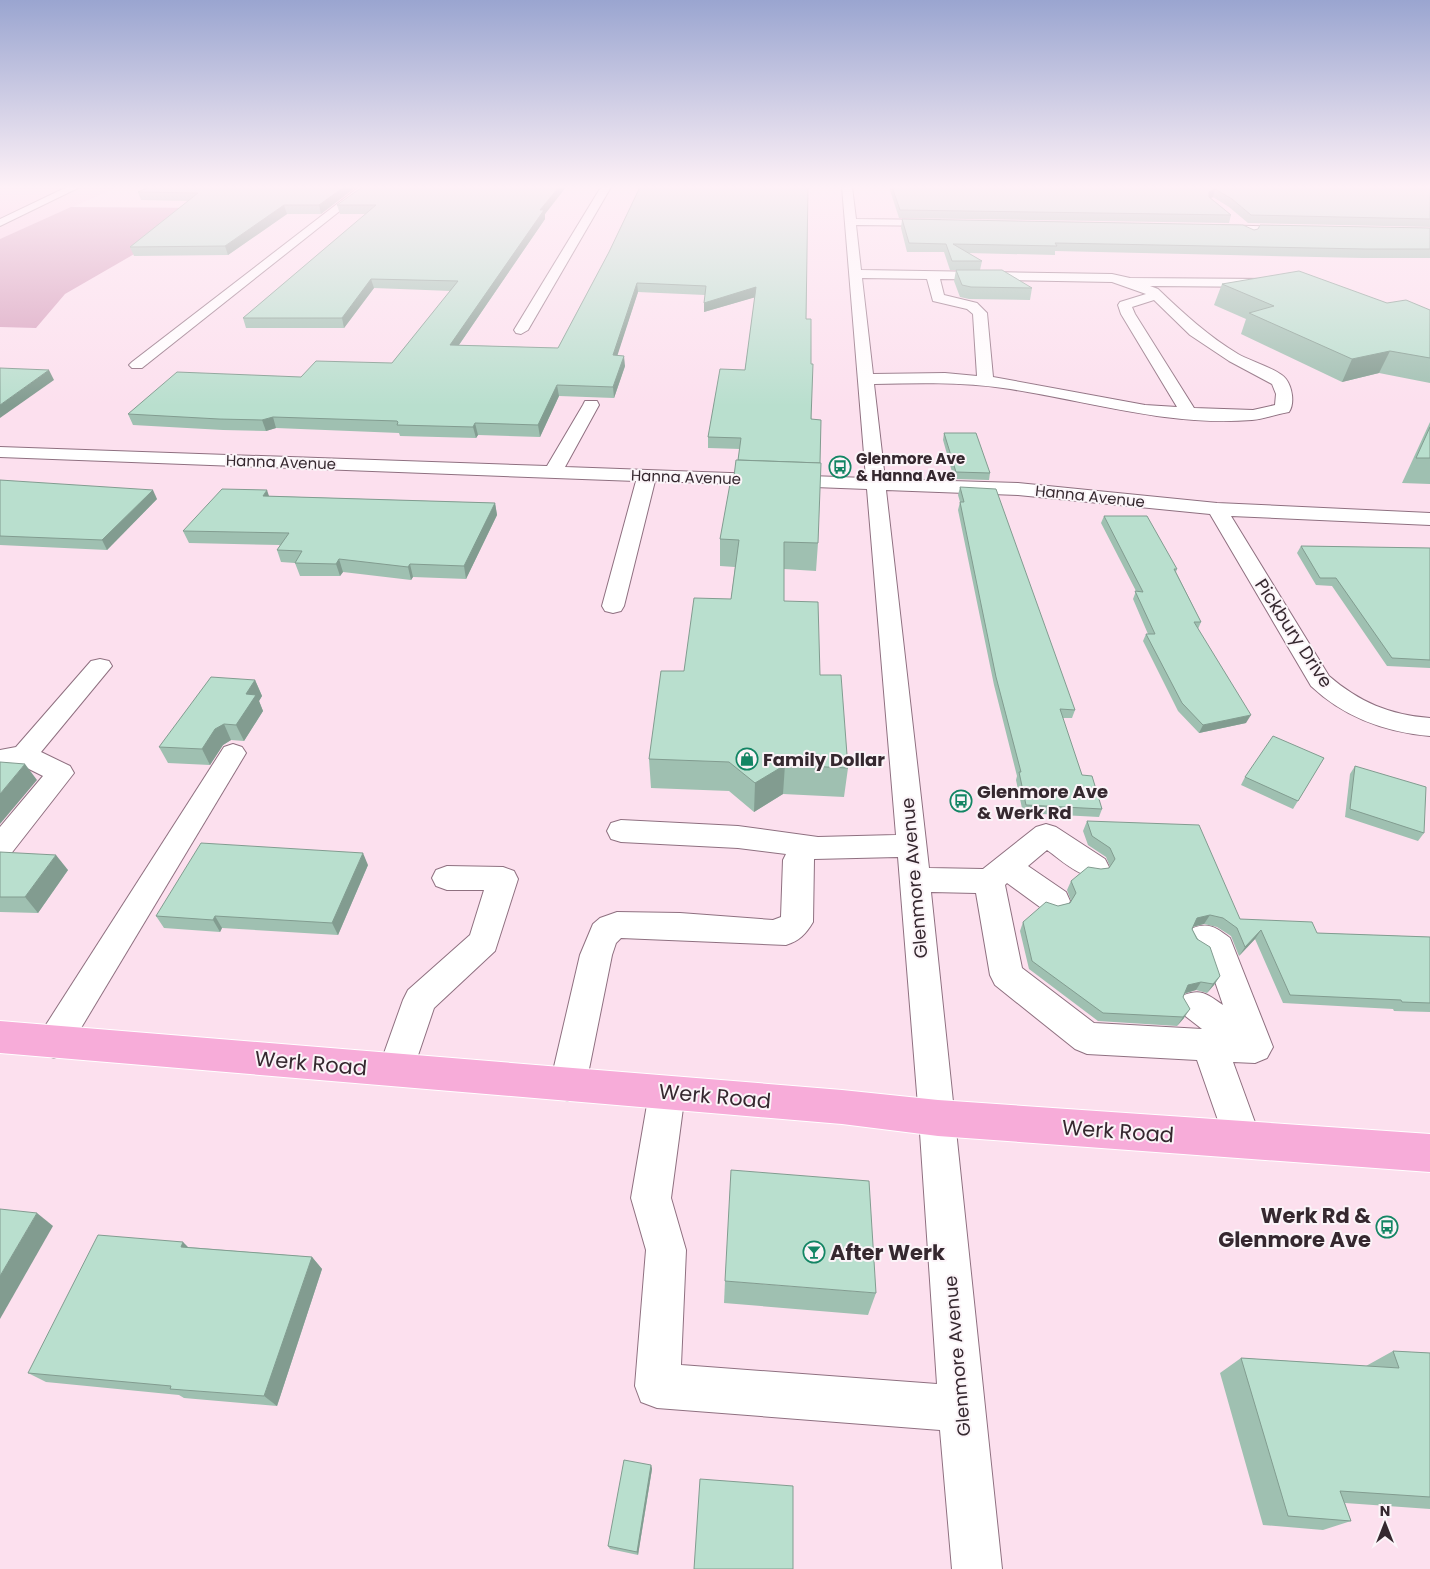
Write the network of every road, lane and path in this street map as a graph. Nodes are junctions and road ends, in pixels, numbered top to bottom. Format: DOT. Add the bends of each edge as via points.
graph roads {
  1 [pos="271,260"];
  2 [pos="562,260"];
  3 [pos="854,260"];
  4 [pos="856,274"];
  5 [pos="932,275"];
  6 [pos="1130,282"];
  7 [pos="1281,283"];
  8 [pos="1155,295"];
  9 [pos="521,330"];
  10 [pos="137,365"];
  11 [pos="866,379"];
  12 [pos="985,382"];
  13 [pos="591,405"];
  14 [pos="1189,413"];
  15 [pos="0,452"];
  16 [pos="553,472"];
  17 [pos="647,475"];
  18 [pos="876,484"];
  19 [pos="1217,509"];
  20 [pos="1430,519"];
  21 [pos="614,606"];
  22 [pos="100,666"];
  23 [pos="1430,727"];
  24 [pos="232,753"];
  25 [pos="12,757"];
  26 [pos="622,831"];
  27 [pos="812,846"];
  28 [pos="911,846"];
  29 [pos="0,847"];
  30 [pos="1094,867"];
  31 [pos="998,874"];
  32 [pos="447,878"];
  33 [pos="914,880"];
  34 [pos="1054,902"];
  35 [pos="1204,937"];
  36 [pos="1196,1005"];
  37 [pos="0,1037"];
  38 [pos="54,1042"];
  39 [pos="1210,1045"];
  40 [pos="1255,1047"];
  41 [pos="396,1070"];
  42 [pos="568,1084"];
  43 [pos="667,1092"];
  44 [pos="938,1118"];
  45 [pos="1242,1139"];
  46 [pos="1430,1153"];
  47 [pos="961,1409"];
  48 [pos="977,1569"];
  1 -- 10 [label="street"];
  2 -- 9 [label="street"];
  3 -- 4 [label="street, Glenmore Avenue"];
  4 -- 5 [label="street"];
  4 -- 11 [label="street, Glenmore Avenue"];
  5 -- 6 [label="street" via="1112,278"];
  5 -- 12 [label="street" via="938,298 972,306 980,313"];
  6 -- 7 [label="street"];
  6 -- 8 [label="street"];
  8 -- 14 [label="street" via="1125,305"];
  8 -- 14 [label="street" via="1195,332 1234,358 1279,381 1284,394 1283,408 1254,414"];
  11 -- 12 [label="street" via="914,377"];
  11 -- 18 [label="street, Glenmore Avenue"];
  12 -- 14 [label="street" via="1145,410"];
  13 -- 16 [label="street"];
  15 -- 16 [label="street, Hanna Avenue"];
  16 -- 17 [label="street, Hanna Avenue"];
  17 -- 18 [label="street, Hanna Avenue"];
  17 -- 21 [label="street"];
  18 -- 19 [label="street, Hanna Avenue" via="1045,490"];
  18 -- 28 [label="street, Glenmore Avenue"];
  19 -- 20 [label="street, Hanna Avenue"];
  19 -- 23 [label="street, Pickbury Drive" via="1320,681 1355,708 1380,719 1407,726"];
  22 -- 25 [label="street"];
  24 -- 38 [label="street"];
  25 -- 29 [label="street" via="60,774"];
  26 -- 27 [label="street" via="738,837"];
  27 -- 28 [label="street"];
  27 -- 42 [label="street" via="802,852 798,860 797,922 786,932 680,926 617,925 608,929 601,936 596,955"];
  28 -- 33 [label="street, Glenmore Avenue"];
  30 -- 31 [label="street" via="1046,835"];
  31 -- 33 [label="street"];
  31 -- 34 [label="street"];
  31 -- 39 [label="street" via="1007,975 1087,1038"];
  32 -- 41 [label="street" via="503,879 484,942 420,1000"];
  33 -- 44 [label="street, Glenmore Avenue"];
  35 -- 40 [label="street" via="1219,947"];
  36 -- 40 [label="street"];
  37 -- 38 [label="main road, Werk Road"];
  38 -- 41 [label="main road, Werk Road"];
  39 -- 40 [label="street"];
  39 -- 45 [label="street"];
  41 -- 42 [label="main road, Werk Road"];
  42 -- 43 [label="main road, Werk Road"];
  43 -- 44 [label="main road, Werk Road"];
  43 -- 47 [label="street" via="651,1198 666,1250 657,1386"];
  44 -- 45 [label="main road, Werk Road"];
  44 -- 47 [label="street, Glenmore Avenue"];
  45 -- 46 [label="main road, Werk Road"];
  47 -- 48 [label="street, Glenmore Avenue"];
}
